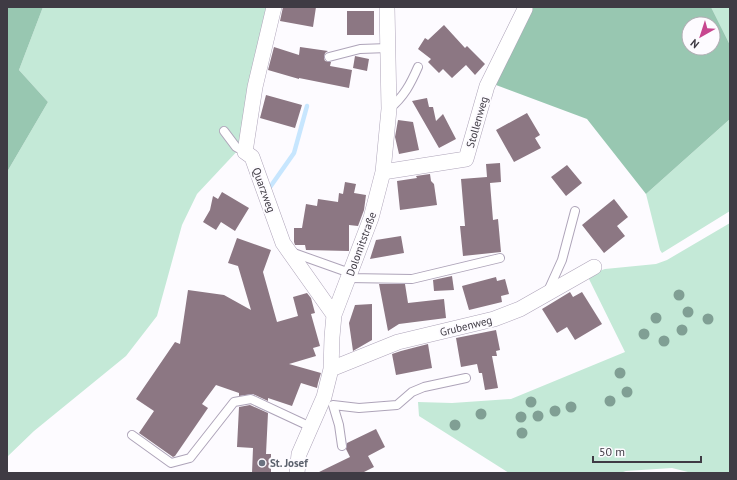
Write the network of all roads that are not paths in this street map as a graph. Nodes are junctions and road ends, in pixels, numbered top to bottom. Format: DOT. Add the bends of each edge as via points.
graph roads {
  1 [pos="274,7"];
  2 [pos="387,7"];
  3 [pos="525,9"];
  4 [pos="388,48"];
  5 [pos="329,57"];
  6 [pos="418,67"];
  7 [pos="389,109"];
  8 [pos="224,131"];
  9 [pos="245,152"];
  10 [pos="383,172"];
  11 [pos="575,211"];
  12 [pos="289,251"];
  13 [pos="500,258"];
  14 [pos="594,267"];
  15 [pos="349,276"];
  16 [pos="546,294"];
  17 [pos="334,315"];
  18 [pos="332,369"];
  19 [pos="466,378"];
  20 [pos="328,403"];
  21 [pos="311,427"];
  22 [pos="132,435"];
  23 [pos="342,446"];
  24 [pos="297,473"];
  1 -- 9 [label="street" via="255,87"];
  2 -- 4 [label="street, Dolomitstraße"];
  3 -- 10 [label="street, Stollenweg" via="487,86 466,159"];
  4 -- 5 [label="lane" via="360,49"];
  4 -- 7 [label="street, Dolomitstraße"];
  6 -- 7 [label="lane" via="410,86"];
  7 -- 10 [label="street, Dolomitstraße"];
  8 -- 9 [label="lane" via="236,147"];
  9 -- 12 [label="street, Quarzweg" via="252,157 283,243"];
  10 -- 15 [label="street, Dolomitstraße" via="371,218"];
  11 -- 16 [label="lane" via="562,260"];
  12 -- 15 [label="lane"];
  12 -- 17 [label="street, Quarzweg"];
  13 -- 15 [label="lane" via="412,279"];
  14 -- 16 [label="street, Grubenweg"];
  15 -- 17 [label="street, Dolomitstraße"];
  16 -- 18 [label="street, Grubenweg" via="520,309 398,342"];
  17 -- 18 [label="street, Dolomitstraße"];
  18 -- 20 [label="street, Dolomitstraße"];
  19 -- 20 [label="lane" via="424,387 412,392 397,405 359,408"];
  20 -- 21 [label="street, Dolomitstraße"];
  20 -- 23 [label="lane" via="339,425"];
  21 -- 22 [label="lane" via="251,398 234,402 190,458 171,463"];
  21 -- 24 [label="street, Dolomitstraße" via="299,454"];
}
